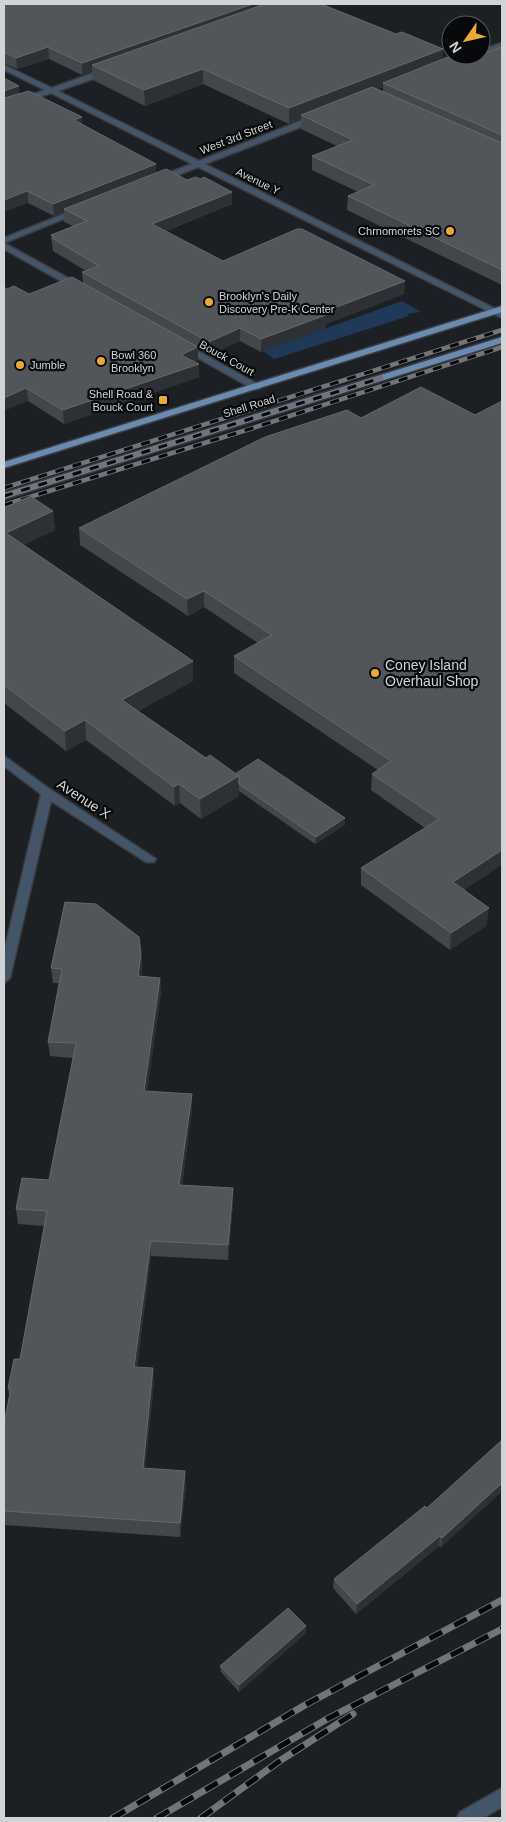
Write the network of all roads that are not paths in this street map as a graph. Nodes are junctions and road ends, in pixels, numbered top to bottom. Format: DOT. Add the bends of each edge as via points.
graph roads {
  1 [pos="452,65"];
  2 [pos="4,67"];
  3 [pos="118,67"];
  4 [pos="442,69"];
  5 [pos="51,91"];
  6 [pos="4,107"];
  7 [pos="328,113"];
  8 [pos="199,164"];
  9 [pos="150,183"];
  10 [pos="86,209"];
  11 [pos="4,241"];
  12 [pos="4,246"];
  13 [pos="86,292"];
  14 [pos="500,312"];
  15 [pos="502,340"];
  16 [pos="180,344"];
  17 [pos="256,387"];
  18 [pos="4,464"];
  19 [pos="4,496"];
  20 [pos="4,760"];
  21 [pos="46,794"];
  22 [pos="150,860"];
  23 [pos="4,978"];
  24 [pos="502,1797"];
  25 [pos="466,1818"];
  1 -- 4 [label="street"];
  2 -- 5 [label="street, Avenue Y"];
  3 -- 5 [label="street"];
  5 -- 6 [label="street"];
  5 -- 8 [label="street, Avenue Y"];
  7 -- 8 [label="street, West 3rd Street"];
  8 -- 9 [label="street, West 3rd Street"];
  8 -- 14 [label="street, Avenue Y"];
  10 -- 11 [label="street"];
  12 -- 13 [label="street"];
  14 -- 17 [label="main road, Shell Road"];
  15 -- 19 [label="main road, Shell Road"];
  16 -- 17 [label="street, Bouck Court"];
  17 -- 18 [label="main road, Shell Road"];
  20 -- 21 [label="street, Avenue X"];
  21 -- 22 [label="street, Avenue X"];
  21 -- 23 [label="street"];
  24 -- 25 [label="street"];
}
